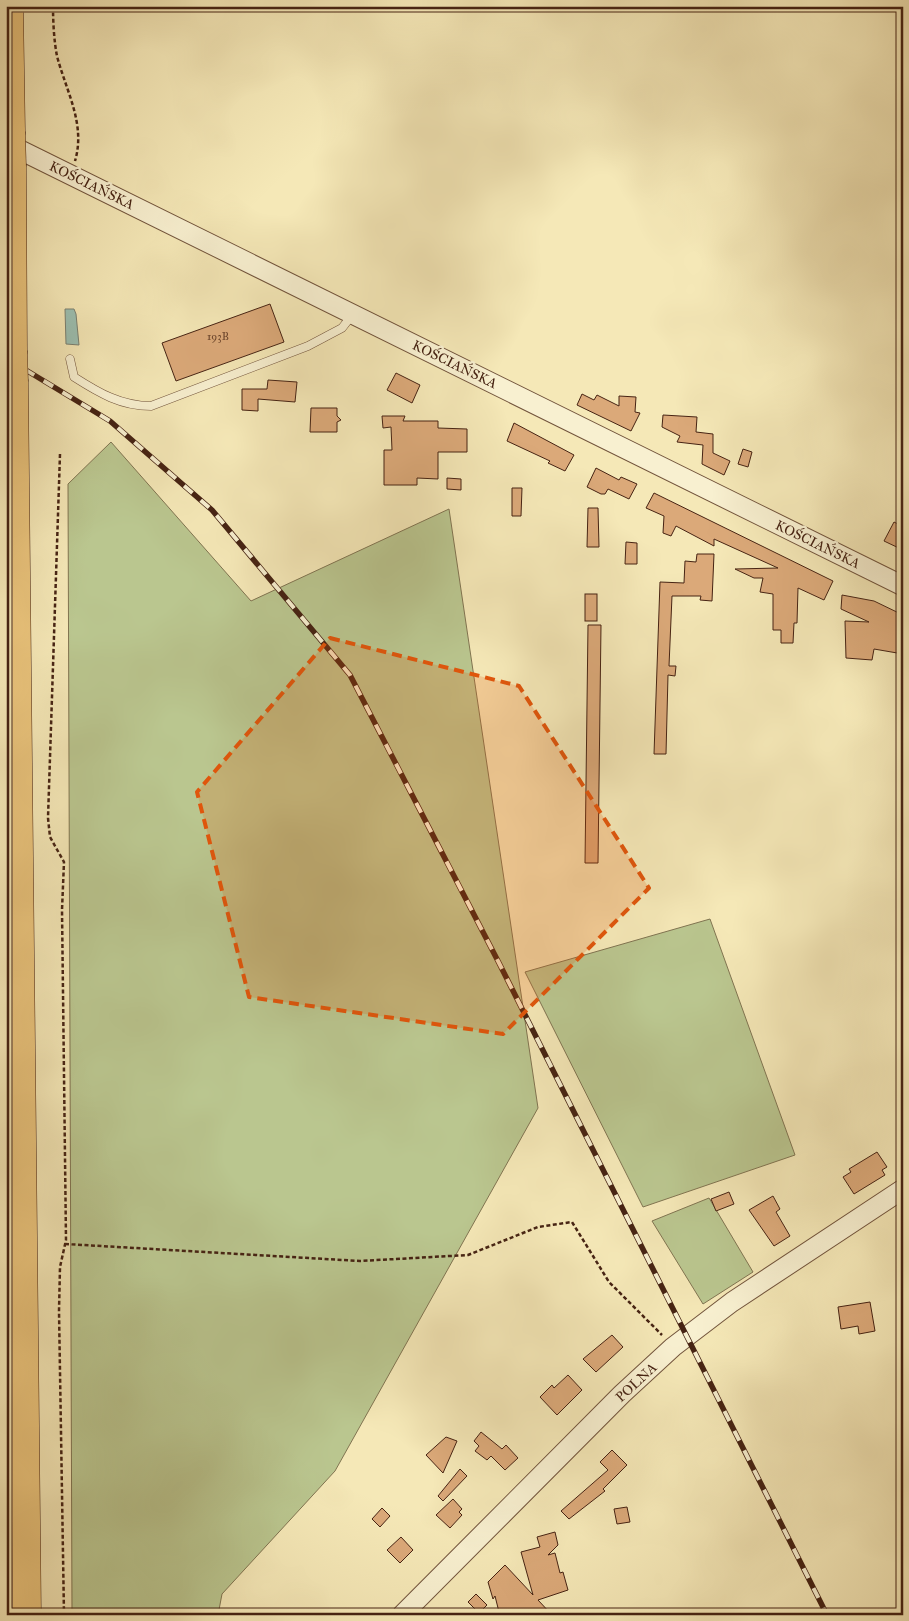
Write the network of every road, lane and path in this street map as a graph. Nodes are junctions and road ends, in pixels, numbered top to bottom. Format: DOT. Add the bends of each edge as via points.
graph roads {
  1 [pos="9,6"];
  2 [pos="53,6"];
  3 [pos="10,147"];
  4 [pos="68,174"];
  5 [pos="353,314"];
  6 [pos="70,358"];
  7 [pos="60,454"];
  8 [pos="903,586"];
  9 [pos="903,1189"];
  10 [pos="66,1244"];
  11 [pos="674,1347"];
  12 [pos="27,1615"];
  13 [pos="64,1615"];
  14 [pos="402,1615"];
  1 -- 3 [label="highway"];
  2 -- 4 [label="path" via="56,54 79,130 76,159"];
  3 -- 4 [label="street, KOŚCIAŃSKA"];
  3 -- 12 [label="highway, bridge"];
  4 -- 5 [label="street, KOŚCIAŃSKA"];
  5 -- 6 [label="lane" via="342,328 308,346 151,406 133,406 95,390 74,377"];
  5 -- 8 [label="street, KOŚCIAŃSKA"];
  7 -- 10 [label="path" via="48,818 50,836 64,862"];
  9 -- 11 [label="street, POLNA" via="732,1302"];
  10 -- 11 [label="path" via="360,1261 468,1255 538,1227 572,1222 610,1282"];
  10 -- 13 [label="path" via="60,1267 59,1311"];
  11 -- 14 [label="street, POLNA" via="622,1394"];
}
